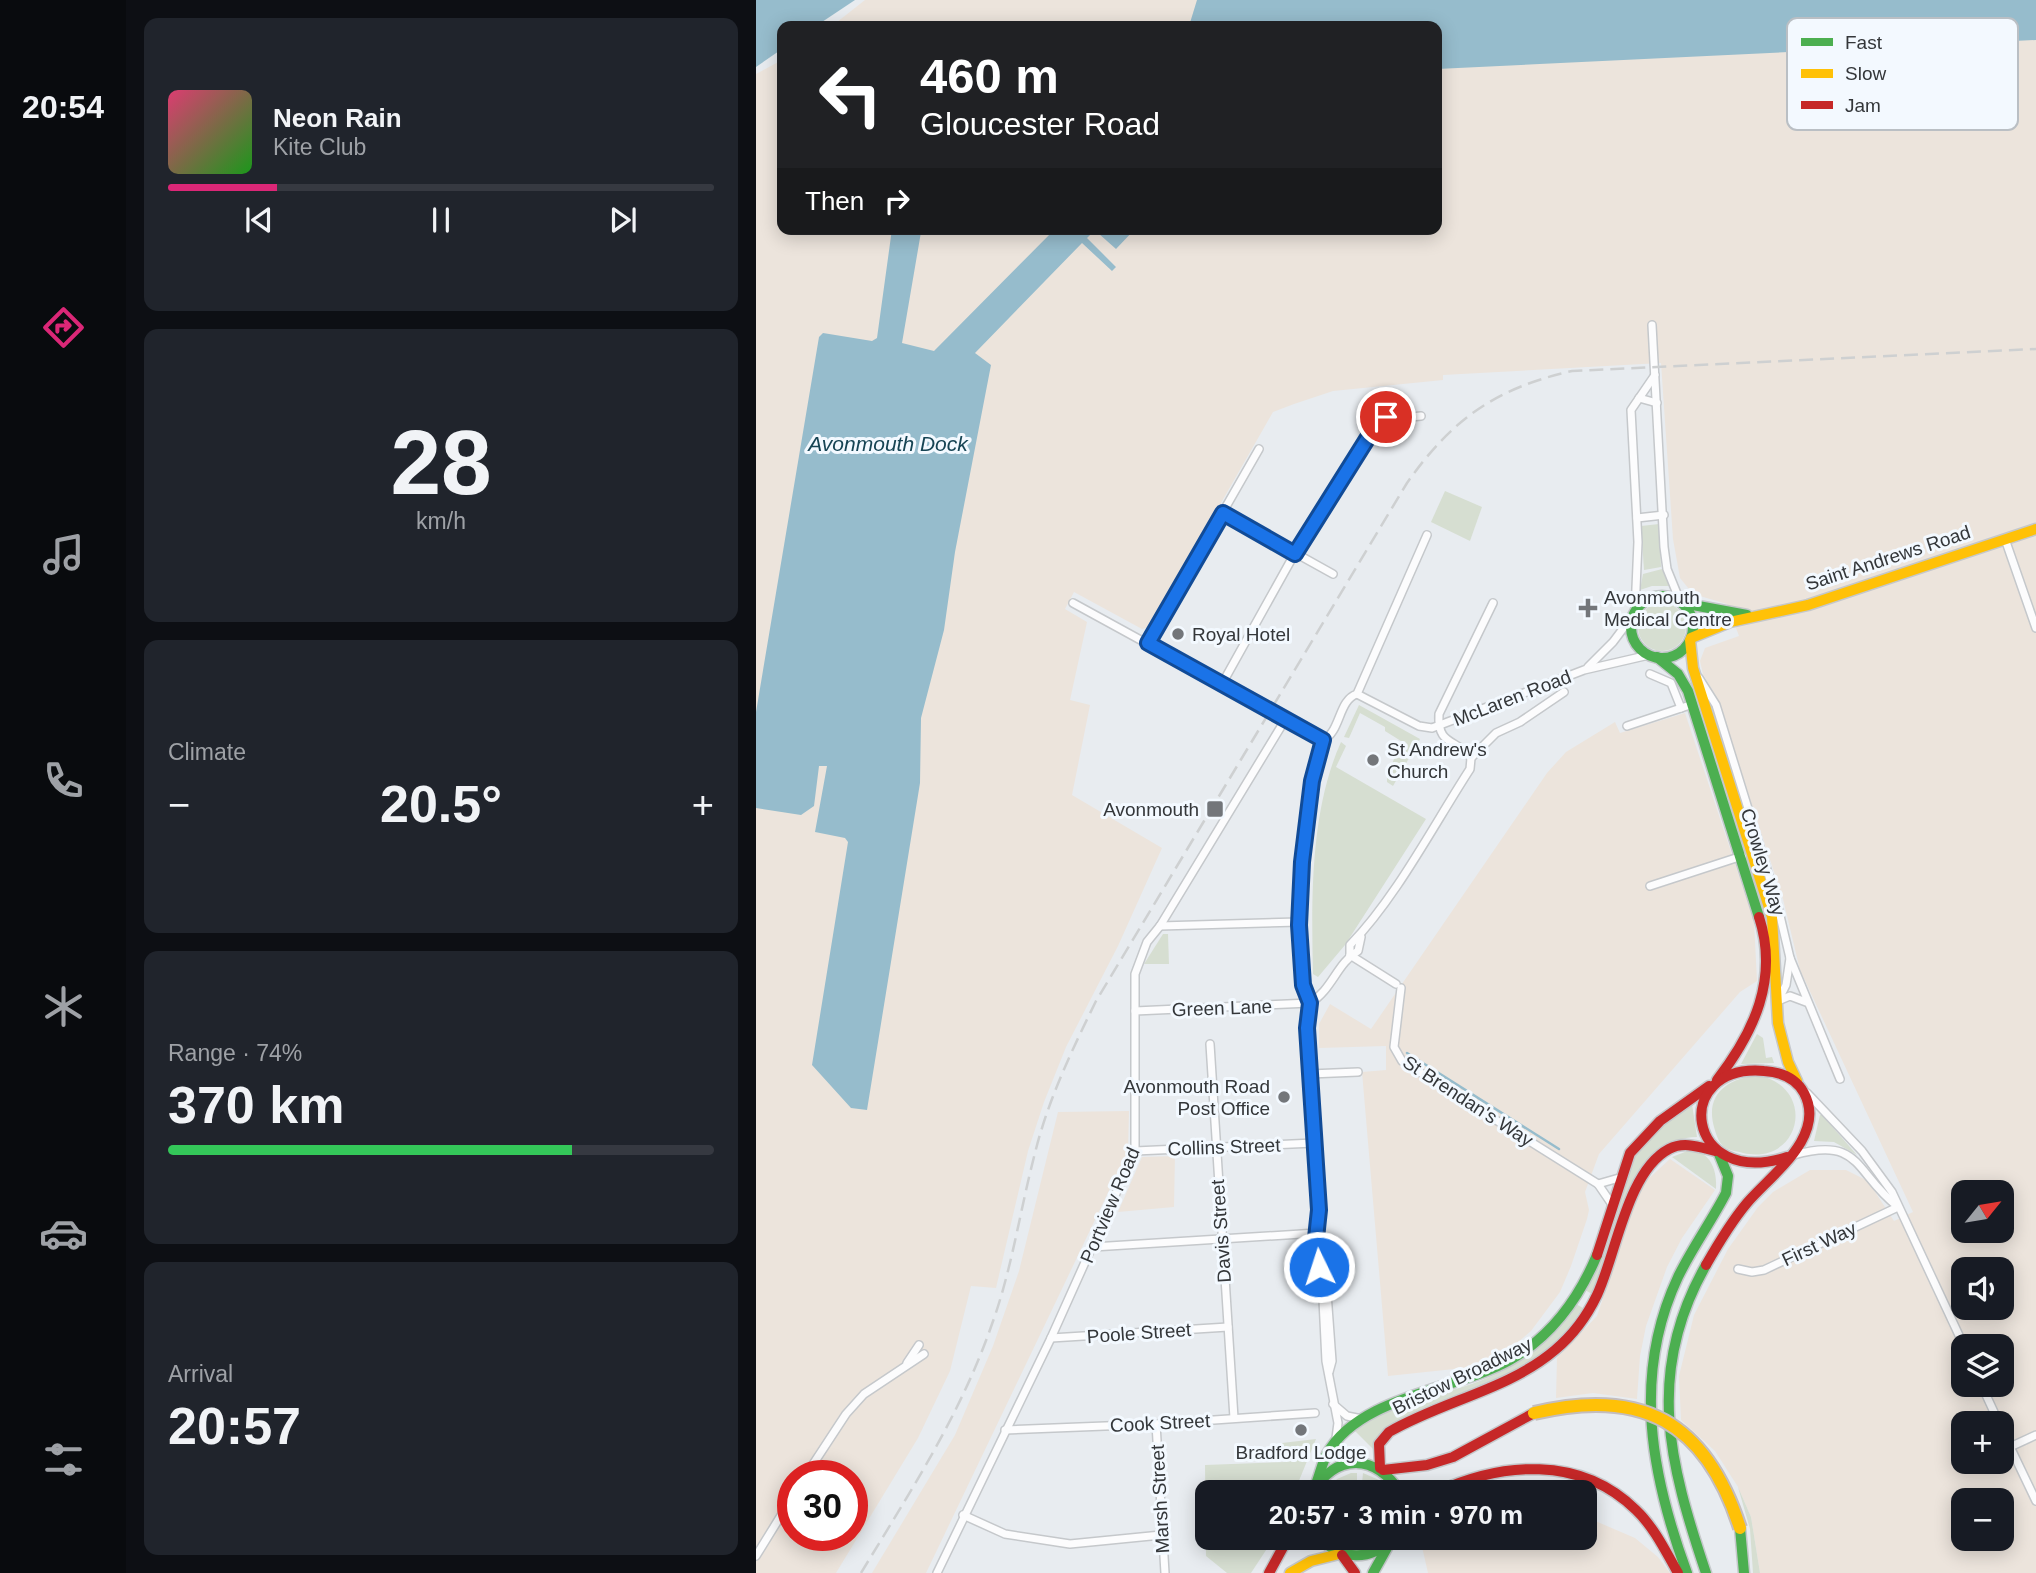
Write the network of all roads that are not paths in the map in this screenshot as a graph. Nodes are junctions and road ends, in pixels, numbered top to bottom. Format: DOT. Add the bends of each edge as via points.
graph roads {
  1 [pos="1652,325"];
  2 [pos="1655,375"];
  3 [pos="1639,398"];
  4 [pos="1657,403"];
  5 [pos="1421,416"];
  6 [pos="1370,434"];
  7 [pos="1378,439"];
  8 [pos="1259,449"];
  9 [pos="1223,513"];
  10 [pos="1664,515"];
  11 [pos="1637,518"];
  12 [pos="2036,529"];
  13 [pos="1427,535"];
  14 [pos="2005,539"];
  15 [pos="1295,554"];
  16 [pos="1334,574"];
  17 [pos="1681,602"];
  18 [pos="1073,603"];
  19 [pos="1493,603"];
  20 [pos="1635,613"];
  21 [pos="1750,616"];
  22 [pos="2036,628"];
  23 [pos="1690,639"];
  24 [pos="1148,643"];
  25 [pos="1653,656"];
  26 [pos="1693,668"];
  27 [pos="1584,670"];
  28 [pos="1650,674"];
  29 [pos="1222,684"];
  30 [pos="1564,692"];
  31 [pos="1357,694"];
  32 [pos="1687,706"];
  33 [pos="1285,720"];
  34 [pos="1438,726"];
  35 [pos="1627,726"];
  36 [pos="1323,740"];
  37 [pos="1471,758"];
  38 [pos="1742,856"];
  39 [pos="1650,886"];
  40 [pos="1299,922"];
  41 [pos="1160,926"];
  42 [pos="1350,955"];
  43 [pos="1790,958"];
  44 [pos="1778,1001"];
  45 [pos="1806,1002"];
  46 [pos="1310,1003"];
  47 [pos="1135,1010"];
  48 [pos="1210,1044"];
  49 [pos="1358,1072"];
  50 [pos="1310,1074"];
  51 [pos="1840,1079"];
  52 [pos="1714,1083"];
  53 [pos="1800,1086"];
  54 [pos="1314,1143"];
  55 [pos="1215,1148"];
  56 [pos="1135,1150"];
  57 [pos="1718,1153"];
  58 [pos="1788,1157"];
  59 [pos="1619,1178"];
  60 [pos="1598,1184"];
  61 [pos="1898,1207"];
  62 [pos="1613,1208"];
  63 [pos="1317,1233"];
  64 [pos="1221,1241"];
  65 [pos="1093,1247"];
  66 [pos="1738,1269"];
  67 [pos="1228,1327"];
  68 [pos="1958,1334"];
  69 [pos="1051,1338"];
  70 [pos="919,1345"];
  71 [pos="924,1354"];
  72 [pos="907,1363"];
  73 [pos="1332,1403"];
  74 [pos="1315,1413"];
  75 [pos="1234,1418"];
  76 [pos="1363,1419"];
  77 [pos="1156,1424"];
  78 [pos="1005,1430"];
  79 [pos="2036,1436"];
  80 [pos="1336,1438"];
  81 [pos="2014,1445"];
  82 [pos="2014,1455"];
  83 [pos="816,1460"];
  84 [pos="1382,1469"];
  85 [pos="1316,1480"];
  86 [pos="1320,1480"];
  87 [pos="1391,1480"];
  88 [pos="1464,1480"];
  89 [pos="1588,1480"];
  90 [pos="1597,1484"];
  91 [pos="2036,1501"];
  92 [pos="963,1516"];
  93 [pos="777,1522"];
  94 [pos="1161,1535"];
  95 [pos="1281,1550"];
  96 [pos="1335,1550"];
  97 [pos="1377,1550"];
  98 [pos="1387,1550"];
  99 [pos="1340,1554"];
  100 [pos="756,1556"];
  101 [pos="937,1573"];
  102 [pos="1165,1573"];
  103 [pos="1269,1573"];
  104 [pos="1290,1573"];
  105 [pos="1355,1573"];
  106 [pos="1373,1573"];
  107 [pos="1678,1573"];
  108 [pos="1687,1573"];
  109 [pos="1706,1573"];
  110 [pos="1744,1573"];
  1 -- 2 [label="street"];
  2 -- 3 [label="street"];
  2 -- 4 [label="street"];
  3 -- 4 [label="street"];
  3 -- 11 [label="street" via="1631,415"];
  4 -- 10 [label="street"];
  5 -- 6 [label="street" via="1382,418"];
  6 -- 7 [label="street"];
  6 -- 15 [label="street"];
  8 -- 9 [label="street"];
  9 -- 15 [label="street"];
  9 -- 24 [label="street"];
  10 -- 11 [label="street"];
  10 -- 17 [label="street" via="1667,566"];
  11 -- 20 [label="street"];
  12 -- 14 [label="main road, Saint Andrews Road"];
  13 -- 31 [label="street"];
  14 -- 21 [label="main road, Saint Andrews Road" via="1808,605"];
  14 -- 22 [label="street"];
  15 -- 16 [label="street"];
  15 -- 29 [label="street"];
  17 -- 20 [label="main road" via="1656,597 1646,600"];
  17 -- 21 [label="main road, Saint Andrews Road"];
  17 -- 23 [label="main road" via="1691,617"];
  18 -- 24 [label="street"];
  19 -- 34 [label="street" via="1439,714"];
  20 -- 25 [label="main road" via="1631,624 1634,640"];
  20 -- 27 [label="street, McLaren Road"];
  21 -- 23 [label="main road, Saint Andrews Road"];
  23 -- 25 [label="main road" via="1676,654"];
  23 -- 26 [label="main road, Crowley Way"];
  24 -- 29 [label="street"];
  25 -- 27 [label="street, McLaren Road"];
  25 -- 32 [label="main road, Crowley Way" via="1681,678"];
  26 -- 43 [label="street" via="1716,705"];
  26 -- 44 [label="main road, Crowley Way" via="1772,917"];
  27 -- 34 [label="street, McLaren Road"];
  28 -- 32 [label="street" via="1671,683"];
  29 -- 33 [label="street"];
  30 -- 37 [label="street" via="1496,733"];
  31 -- 34 [label="street, McLaren Road" via="1419,726"];
  31 -- 36 [label="street"];
  32 -- 35 [label="street"];
  32 -- 38 [label="main road, Crowley Way"];
  33 -- 36 [label="street"];
  33 -- 41 [label="street, Portview Road"];
  34 -- 37 [label="street, McLaren Road" via="1447,741"];
  36 -- 40 [label="street" via="1306,818"];
  37 -- 42 [label="street" via="1470,769 1361,937 1350,944"];
  38 -- 39 [label="street"];
  38 -- 52 [label="main road, Crowley Way" via="1764,932 1766,988 1750,1035"];
  40 -- 41 [label="street"];
  40 -- 46 [label="street" via="1303,985"];
  41 -- 47 [label="street, Portview Road" via="1147,942 1137,967"];
  42 -- 46 [label="street" via="1324,993"];
  42 -- 60 [label="street, St Brendan's Way" via="1399,986 1394,1047 1402,1062"];
  43 -- 44 [label="street"];
  43 -- 45 [label="street"];
  44 -- 45 [label="street" via="1790,996"];
  44 -- 53 [label="main road, Crowley Way" via="1781,1047"];
  45 -- 51 [label="street"];
  46 -- 47 [label="street, Green Lane"];
  46 -- 50 [label="street"];
  47 -- 56 [label="street, Portview Road"];
  48 -- 55 [label="street, Davis Street"];
  49 -- 50 [label="street"];
  50 -- 54 [label="street"];
  52 -- 53 [label="main road" via="1759,1069 1787,1076"];
  52 -- 57 [label="main road" via="1702,1110 1705,1130"];
  52 -- 59 [label="main road, Bristow Broadway" via="1645,1135 1628,1156"];
  53 -- 58 [label="main road" via="1808,1103 1808,1123 1803,1139"];
  53 -- 61 [label="street" via="1862,1152"];
  54 -- 55 [label="street, Collins Street"];
  54 -- 63 [label="street"];
  55 -- 56 [label="street, Collins Street"];
  55 -- 64 [label="street, Davis Street"];
  56 -- 65 [label="street, Portview Road"];
  57 -- 58 [label="main road" via="1752,1163"];
  57 -- 84 [label="main road, Bristow Broadway" via="1699,1143 1683,1144 1649,1167 1628,1200 1604,1280 1571,1335 1523,1373 1431,1409 1387,1434 1378,1450"];
  57 -- 108 [label="main road" via="1728,1176 1726,1193 1672,1290 1649,1373 1648,1427 1655,1479"];
  58 -- 61 [label="street" via="1820,1148 1842,1151"];
  58 -- 109 [label="main road" via="1746,1205 1712,1257 1686,1311 1670,1366 1667,1405 1674,1461"];
  59 -- 60 [label="street"];
  59 -- 62 [label="main road, Bristow Broadway"];
  60 -- 62 [label="street, St Brendan's Way"];
  61 -- 66 [label="street, First Way" via="1764,1270"];
  61 -- 68 [label="street"];
  62 -- 76 [label="main road, Bristow Broadway" via="1580,1290 1539,1341 1503,1366"];
  63 -- 64 [label="street"];
  63 -- 73 [label="street"];
  64 -- 65 [label="street"];
  64 -- 67 [label="street, Davis Street"];
  65 -- 69 [label="street, Portview Road"];
  67 -- 69 [label="street, Poole Street"];
  67 -- 75 [label="street, Davis Street"];
  69 -- 78 [label="street, Portview Road"];
  70 -- 72 [label="street"];
  71 -- 72 [label="street"];
  72 -- 83 [label="street" via="864,1394"];
  73 -- 76 [label="street" via="1347,1416"];
  73 -- 80 [label="street"];
  74 -- 75 [label="street, Cook Street"];
  75 -- 77 [label="street, Cook Street"];
  76 -- 80 [label="main road, Bristow Broadway"];
  77 -- 78 [label="street, Cook Street"];
  77 -- 94 [label="street, Marsh Street"];
  78 -- 92 [label="street, Portview Road"];
  79 -- 81 [label="street"];
  80 -- 85 [label="main road, Bristow Broadway"];
  82 -- 91 [label="street"];
  84 -- 86 [label="main road" via="1362,1462 1343,1464"];
  84 -- 87 [label="main road"];
  84 -- 110 [label="main road, bridge" via="1427,1465 1453,1457 1534,1412 1571,1402 1605,1402 1644,1411 1672,1424 1714,1464 1732,1499 1740,1528"];
  88 -- 89 [label="main road" via="1519,1466 1573,1473"];
  90 -- 107 [label="main road" via="1636,1511"];
  92 -- 94 [label="street" via="1005,1534 1070,1544"];
  92 -- 101 [label="street, Portview Road"];
  93 -- 100 [label="street"];
  94 -- 102 [label="street, Marsh Street"];
  95 -- 103 [label="main road"];
  96 -- 99 [label="main road"];
  97 -- 99 [label="main road" via="1368,1555"];
  98 -- 106 [label="main road"];
  99 -- 104 [label="main road" via="1311,1561"];
  99 -- 105 [label="main road"];
}
